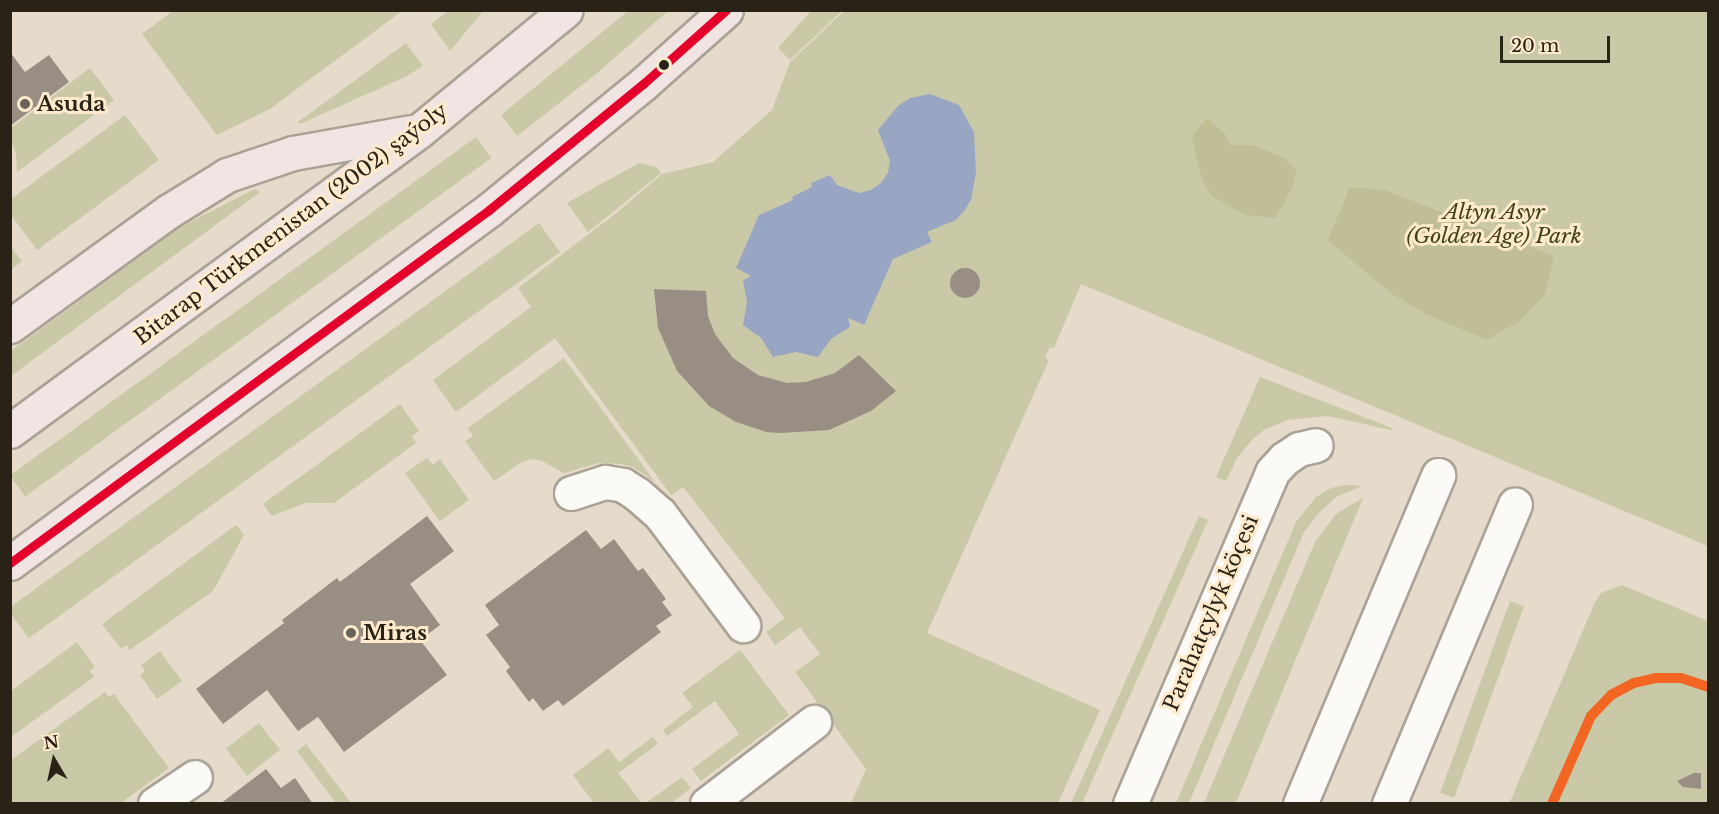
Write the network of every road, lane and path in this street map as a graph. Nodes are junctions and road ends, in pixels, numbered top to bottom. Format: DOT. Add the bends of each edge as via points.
graph roads {
  1 [pos="566,10"];
  2 [pos="726,10"];
  3 [pos="419,131"];
  4 [pos="10,326"];
  5 [pos="10,431"];
  6 [pos="1316,445"];
  7 [pos="1438,475"];
  8 [pos="571,493"];
  9 [pos="1515,504"];
  10 [pos="10,563"];
  11 [pos="743,626"];
  12 [pos="814,722"];
  13 [pos="195,777"];
  14 [pos="155,804"];
  15 [pos="707,804"];
  16 [pos="1130,804"];
  17 [pos="1300,804"];
  18 [pos="1389,804"];
  1 -- 3 [label="main road, Bitarap Türkmenistan (2002) şaýoly"];
  2 -- 10 [label="main road" via="643,84 489,210"];
  3 -- 4 [label="main road" via="293,153 227,175 177,205"];
  3 -- 5 [label="main road, Bitarap Türkmenistan (2002) şaýoly"];
  6 -- 16 [label="street, Parahatçylyk köçesi" via="1299,449 1272,472"];
  7 -- 17 [label="street"];
  8 -- 11 [label="street" via="605,482 623,485 637,494 660,514"];
  9 -- 18 [label="street"];
  12 -- 15 [label="street"];
  13 -- 14 [label="street"];
}
